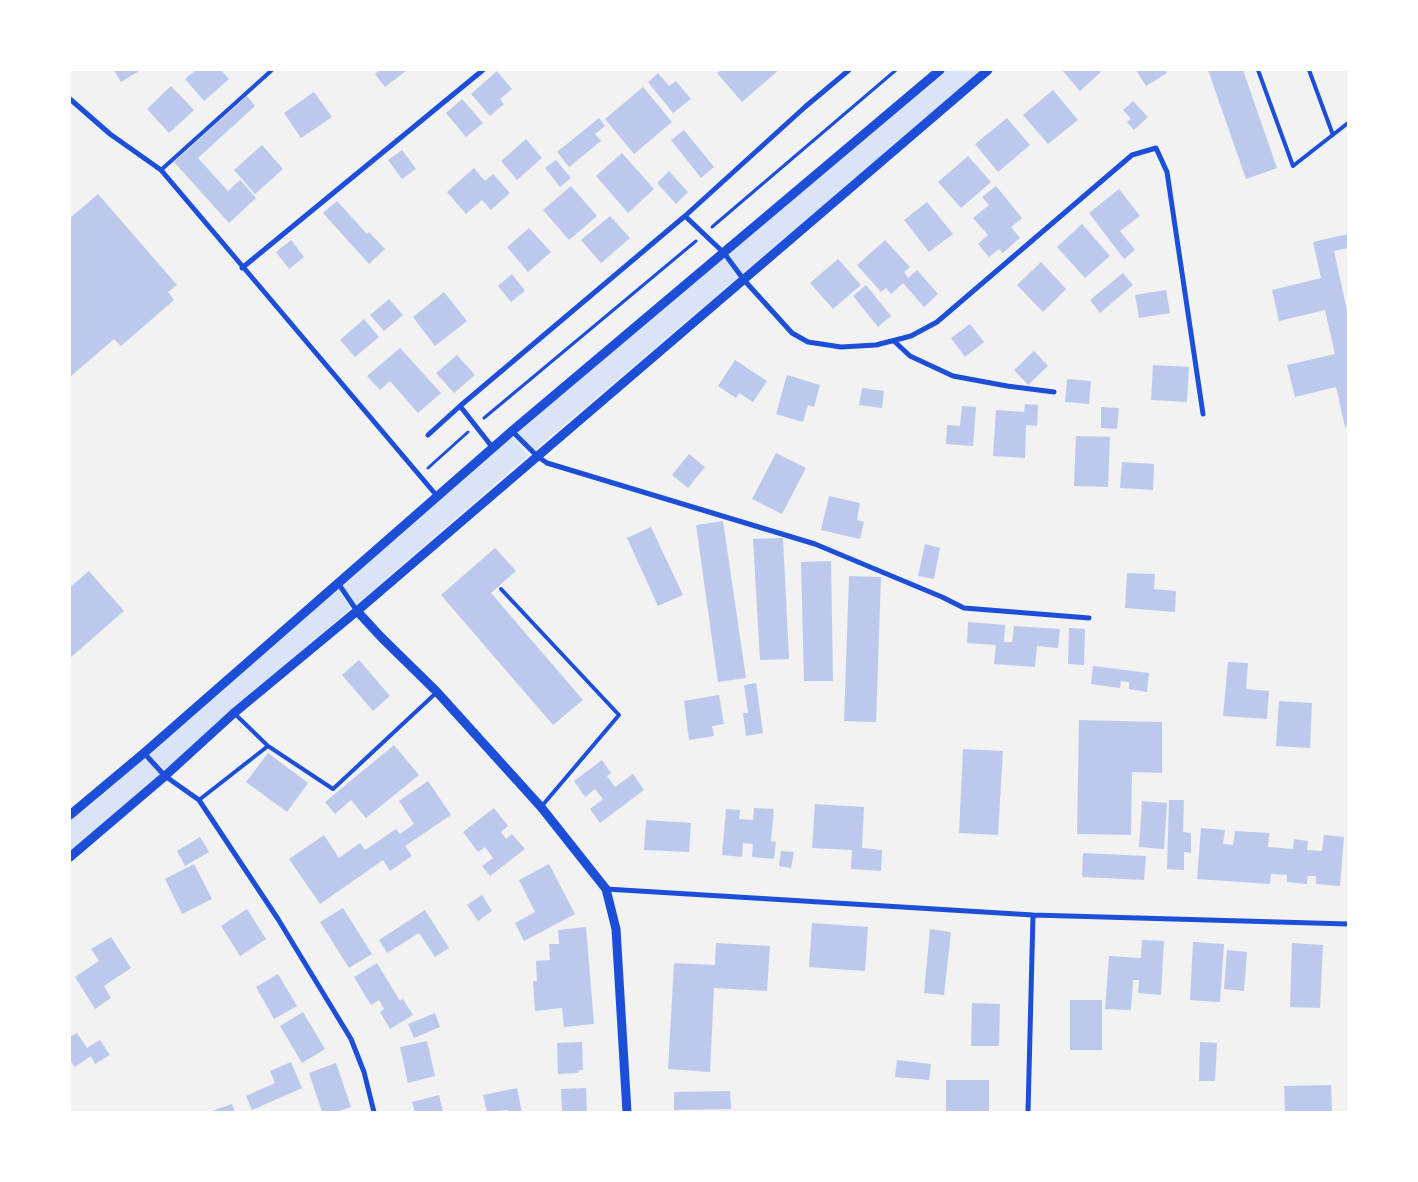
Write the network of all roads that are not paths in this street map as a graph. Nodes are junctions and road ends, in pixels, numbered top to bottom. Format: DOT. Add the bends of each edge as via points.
graph roads {
  1 [pos="272,70"];
  2 [pos="483,70"];
  3 [pos="849,70"];
  4 [pos="940,70"];
  5 [pos="988,70"];
  6 [pos="1258,70"];
  7 [pos="1308,70"];
  8 [pos="70,98"];
  9 [pos="1348,123"];
  10 [pos="1333,135"];
  11 [pos="161,170"];
  12 [pos="685,216"];
  13 [pos="724,253"];
  14 [pos="242,268"];
  15 [pos="744,280"];
  16 [pos="894,341"];
  17 [pos="1054,392"];
  18 [pos="460,406"];
  19 [pos="1203,414"];
  20 [pos="512,431"];
  21 [pos="428,435"];
  22 [pos="493,448"];
  23 [pos="537,456"];
  24 [pos="437,496"];
  25 [pos="337,583"];
  26 [pos="500,589"];
  27 [pos="358,611"];
  28 [pos="1089,618"];
  29 [pos="437,692"];
  30 [pos="234,713"];
  31 [pos="268,746"];
  32 [pos="144,753"];
  33 [pos="165,776"];
  34 [pos="199,800"];
  35 [pos="541,807"];
  36 [pos="70,815"];
  37 [pos="70,857"];
  38 [pos="606,889"];
  39 [pos="1033,915"];
  40 [pos="1348,924"];
  41 [pos="374,1112"];
  42 [pos="627,1112"];
  43 [pos="1028,1112"];
  1 -- 11 [label="lane"];
  2 -- 14 [label="street"];
  3 -- 12 [label="street"];
  4 -- 13 [label="street"];
  5 -- 15 [label="street"];
  6 -- 10 [label="lane" via="1293,166"];
  7 -- 10 [label="lane"];
  8 -- 11 [label="street" via="110,134"];
  9 -- 10 [label="lane"];
  11 -- 14 [label="street"];
  12 -- 13 [label="street"];
  12 -- 18 [label="street"];
  13 -- 15 [label="street"];
  13 -- 20 [label="street"];
  14 -- 24 [label="street"];
  15 -- 16 [label="street" via="792,333 808,342 841,347"];
  15 -- 23 [label="street"];
  16 -- 17 [label="street" via="910,356 953,376"];
  16 -- 19 [label="street" via="937,322 1132,155 1156,148 1167,172"];
  18 -- 21 [label="street"];
  18 -- 22 [label="street"];
  20 -- 22 [label="street"];
  20 -- 23 [label="street"];
  22 -- 24 [label="street"];
  23 -- 27 [label="street"];
  23 -- 28 [label="street" via="547,463 815,544 964,608"];
  24 -- 25 [label="street"];
  25 -- 27 [label="street"];
  25 -- 32 [label="street"];
  26 -- 35 [label="lane" via="619,715"];
  27 -- 29 [label="street"];
  27 -- 30 [label="street"];
  29 -- 31 [label="lane" via="333,789"];
  29 -- 35 [label="street"];
  30 -- 31 [label="lane"];
  30 -- 33 [label="street"];
  31 -- 34 [label="lane"];
  32 -- 33 [label="street"];
  32 -- 36 [label="street"];
  33 -- 34 [label="street"];
  33 -- 37 [label="street"];
  34 -- 41 [label="street" via="278,919 351,1039"];
  35 -- 38 [label="street"];
  38 -- 39 [label="street"];
  38 -- 42 [label="street" via="616,929"];
  39 -- 40 [label="street"];
  39 -- 43 [label="street"];
}
